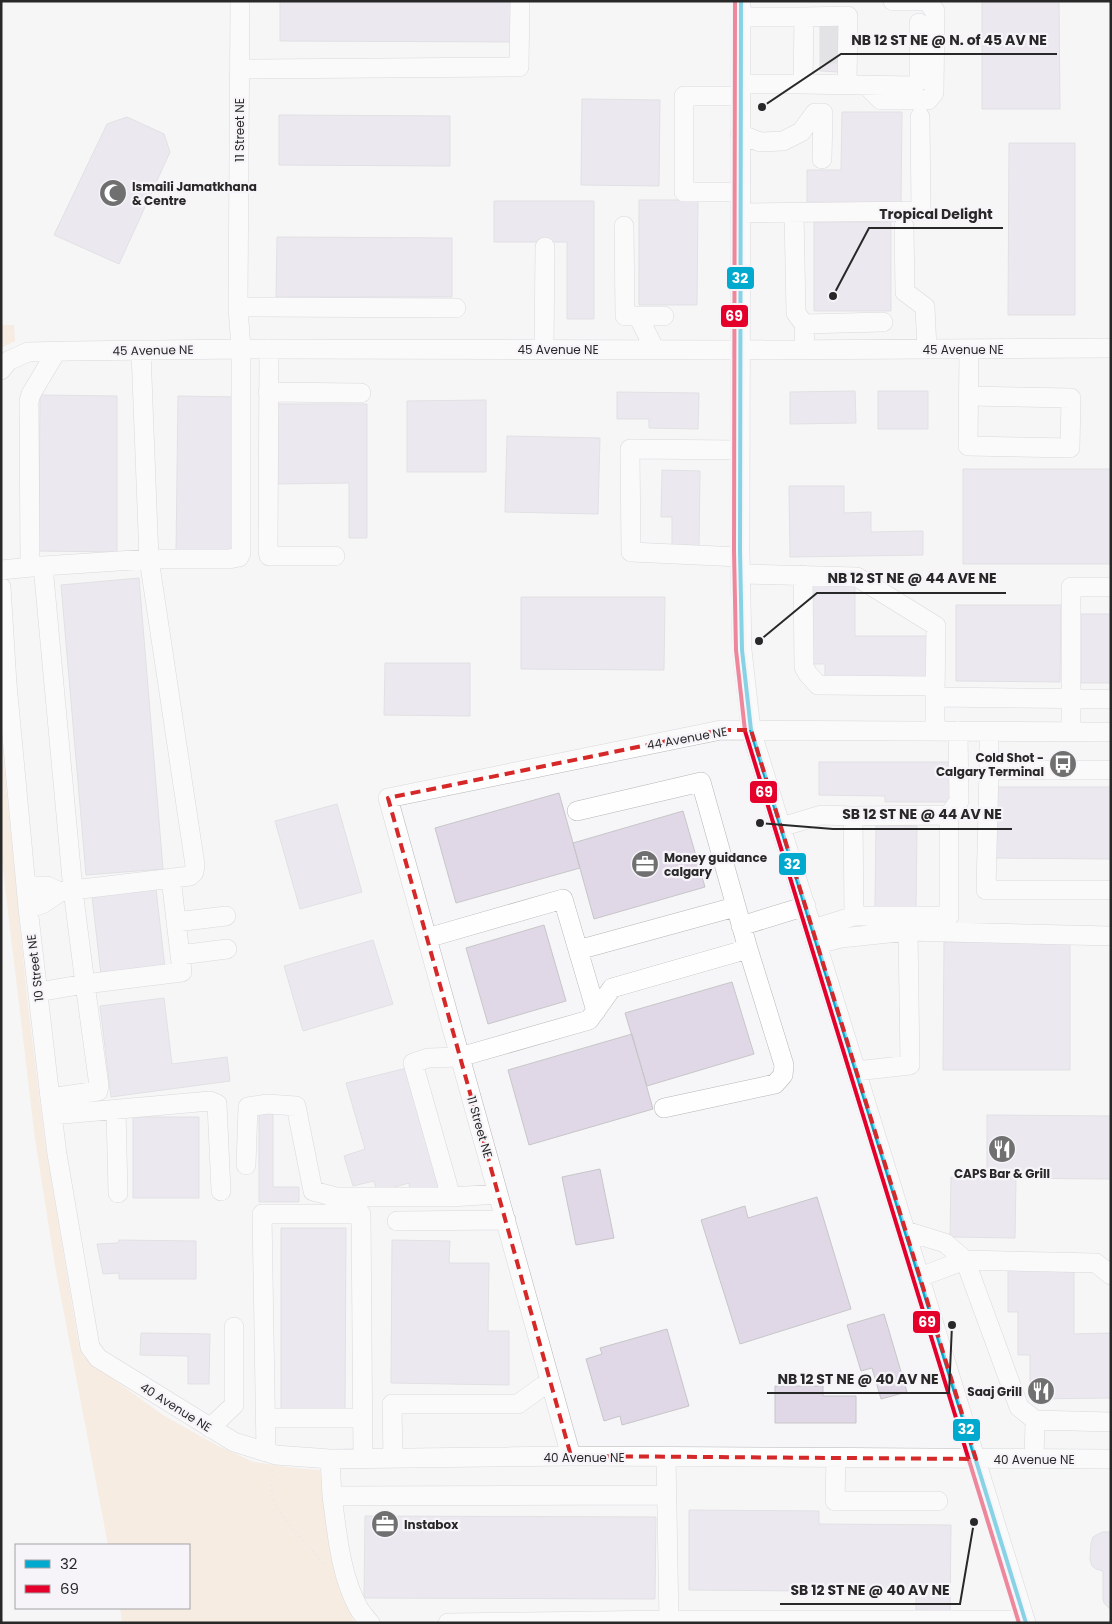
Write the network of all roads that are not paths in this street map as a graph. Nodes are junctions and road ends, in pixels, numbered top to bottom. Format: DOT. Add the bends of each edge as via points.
graph roads {
  1 [pos="240,1"];
  2 [pos="520,1"];
  3 [pos="893,1"];
  4 [pos="851,8"];
  5 [pos="741,9"];
  6 [pos="804,17"];
  7 [pos="918,23"];
  8 [pos="827,45"];
  9 [pos="240,69"];
  10 [pos="803,84"];
  11 [pos="847,85"];
  12 [pos="867,86"];
  13 [pos="741,90"];
  14 [pos="920,117"];
  15 [pos="740,134"];
  16 [pos="822,159"];
  17 [pos="740,192"];
  18 [pos="740,213"];
  19 [pos="794,213"];
  20 [pos="624,226"];
  21 [pos="904,226"];
  22 [pos="544,247"];
  23 [pos="238,307"];
  24 [pos="456,308"];
  25 [pos="638,316"];
  26 [pos="664,316"];
  27 [pos="883,322"];
  28 [pos="804,324"];
  29 [pos="1111,348"];
  30 [pos="241,349"];
  31 [pos="268,349"];
  32 [pos="544,349"];
  33 [pos="927,349"];
  34 [pos="969,349"];
  35 [pos="655,350"];
  36 [pos="740,350"];
  37 [pos="805,350"];
  38 [pos="141,351"];
  39 [pos="56,352"];
  40 [pos="4,366"];
  41 [pos="268,392"];
  42 [pos="361,393"];
  43 [pos="969,396"];
  44 [pos="740,450"];
  45 [pos="335,556"];
  46 [pos="149,559"];
  47 [pos="740,566"];
  48 [pos="36,567"];
  49 [pos="1,570"];
  50 [pos="803,575"];
  51 [pos="1,587"];
  52 [pos="1111,588"];
  53 [pos="935,691"];
  54 [pos="1072,698"];
  55 [pos="1111,699"];
  56 [pos="751,730"];
  57 [pos="935,731"];
  58 [pos="958,731"];
  59 [pos="990,732"];
  60 [pos="1071,732"];
  61 [pos="1111,732"];
  62 [pos="989,770"];
  63 [pos="1111,770"];
  64 [pos="388,798"];
  65 [pos="577,811"];
  66 [pos="949,815"];
  67 [pos="853,816"];
  68 [pos="781,827"];
  69 [pos="171,878"];
  70 [pos="26,883"];
  71 [pos="1111,890"];
  72 [pos="66,891"];
  73 [pos="806,906"];
  74 [pos="735,907"];
  75 [pos="28,908"];
  76 [pos="226,916"];
  77 [pos="854,916"];
  78 [pos="176,922"];
  79 [pos="741,926"];
  80 [pos="908,932"];
  81 [pos="1111,936"];
  82 [pos="815,937"];
  83 [pos="427,938"];
  84 [pos="227,949"];
  85 [pos="748,949"];
  86 [pos="578,950"];
  87 [pos="180,955"];
  88 [pos="85,984"];
  89 [pos="38,992"];
  90 [pos="596,1011"];
  91 [pos="460,1057"];
  92 [pos="856,1071"];
  93 [pos="51,1107"];
  94 [pos="664,1108"];
  95 [pos="116,1110"];
  96 [pos="246,1165"];
  97 [pos="221,1191"];
  98 [pos="118,1193"];
  99 [pos="498,1194"];
  100 [pos="451,1197"];
  101 [pos="506,1220"];
  102 [pos="397,1221"];
  103 [pos="906,1231"];
  104 [pos="965,1260"];
  105 [pos="1111,1275"];
  106 [pos="920,1277"];
  107 [pos="234,1327"];
  108 [pos="90,1347"];
  109 [pos="550,1381"];
  110 [pos="266,1418"];
  111 [pos="362,1418"];
  112 [pos="1035,1420"];
  113 [pos="1111,1422"];
  114 [pos="210,1428"];
  115 [pos="271,1454"];
  116 [pos="571,1456"];
  117 [pos="666,1457"];
  118 [pos="393,1458"];
  119 [pos="836,1458"];
  120 [pos="330,1459"];
  121 [pos="363,1459"];
  122 [pos="976,1459"];
  123 [pos="1034,1459"];
  124 [pos="1111,1459"];
  125 [pos="667,1495"];
  126 [pos="332,1496"];
  127 [pos="938,1501"];
  128 [pos="669,1620"];
  129 [pos="1025,1621"];
  130 [pos="370,1623"];
  131 [pos="448,1623"];
  1 -- 9 [label="street, 11 Street NE"];
  2 -- 9 [label="street" via="520,67"];
  3 -- 12 [label="street" via="927,2 936,12 934,93 928,100 882,100"];
  4 -- 6 [label="street"];
  4 -- 8 [label="street"];
  5 -- 6 [label="street"];
  5 -- 13 [label="street"];
  6 -- 8 [label="street"];
  7 -- 12 [label="street" via="919,80 914,86"];
  8 -- 10 [label="street"];
  8 -- 11 [label="street"];
  9 -- 23 [label="street, 11 Street NE"];
  10 -- 11 [label="street"];
  10 -- 13 [label="street"];
  11 -- 12 [label="street"];
  13 -- 15 [label="street"];
  13 -- 17 [label="street" via="684,96 684,192"];
  14 -- 19 [label="street" via="921,211"];
  15 -- 16 [label="street" via="760,142 783,141 801,132 816,113 822,113"];
  15 -- 17 [label="street"];
  17 -- 18 [label="street"];
  18 -- 19 [label="street"];
  18 -- 36 [label="street"];
  19 -- 28 [label="street" via="796,313"];
  20 -- 25 [label="street" via="625,316"];
  21 -- 33 [label="street" via="905,292 925,307"];
  22 -- 32 [label="street"];
  23 -- 24 [label="street"];
  23 -- 30 [label="street, 11 Street NE"];
  25 -- 26 [label="street"];
  25 -- 35 [label="street"];
  27 -- 28 [label="street"];
  28 -- 37 [label="street"];
  29 -- 34 [label="street, 45 Avenue NE"];
  30 -- 31 [label="street, 45 Avenue NE"];
  30 -- 38 [label="street, 45 Avenue NE"];
  30 -- 46 [label="street, 11 Street NE" via="239,558"];
  31 -- 32 [label="street, 45 Avenue NE"];
  31 -- 41 [label="street"];
  32 -- 35 [label="street, 45 Avenue NE"];
  33 -- 34 [label="street, 45 Avenue NE"];
  33 -- 37 [label="street, 45 Avenue NE"];
  34 -- 43 [label="street"];
  35 -- 36 [label="street, 45 Avenue NE"];
  36 -- 37 [label="street, 45 Avenue NE"];
  36 -- 44 [label="street"];
  38 -- 39 [label="street, 45 Avenue NE"];
  38 -- 46 [label="street"];
  39 -- 40 [label="street, 45 Avenue NE" via="28,352"];
  39 -- 48 [label="street" via="29,401"];
  41 -- 42 [label="street"];
  41 -- 45 [label="street" via="269,556"];
  43 -- 43 [label="street" via="968,446 1070,448 1071,398"];
  44 -- 47 [label="street"];
  44 -- 47 [label="street" via="630,449 631,552"];
  46 -- 48 [label="street"];
  46 -- 69 [label="street" via="195,865 190,876"];
  47 -- 50 [label="street"];
  47 -- 56 [label="street" via="742,650"];
  48 -- 49 [label="street"];
  48 -- 72 [label="street"];
  50 -- 53 [label="street" via="857,577 936,626"];
  50 -- 53 [label="street" via="804,667 818,685"];
  51 -- 70 [label="street, 10 Street NE"];
  52 -- 54 [label="street" via="1071,587"];
  53 -- 54 [label="street"];
  53 -- 57 [label="street"];
  54 -- 55 [label="street"];
  54 -- 60 [label="street"];
  56 -- 57 [label="street, 44 Avenue NE"];
  56 -- 64 [label="street, 44 Avenue NE" via="721,730"];
  56 -- 68 [label="street"];
  57 -- 58 [label="street, 44 Avenue NE"];
  58 -- 59 [label="street, 44 Avenue NE"];
  58 -- 66 [label="street" via="959,801"];
  59 -- 60 [label="street, 44 Avenue NE"];
  59 -- 62 [label="street"];
  60 -- 61 [label="street, 44 Avenue NE"];
  62 -- 63 [label="street"];
  62 -- 71 [label="street" via="986,890"];
  64 -- 83 [label="street, 11 Street NE"];
  65 -- 74 [label="street" via="701,782"];
  66 -- 67 [label="street"];
  66 -- 77 [label="street" via="948,916"];
  67 -- 68 [label="street" via="821,815"];
  67 -- 77 [label="street"];
  68 -- 73 [label="street"];
  69 -- 72 [label="street"];
  69 -- 78 [label="street"];
  70 -- 72 [label="street"];
  70 -- 75 [label="street, 10 Street NE"];
  72 -- 75 [label="street"];
  72 -- 88 [label="street"];
  73 -- 79 [label="street"];
  73 -- 82 [label="street"];
  74 -- 79 [label="street"];
  74 -- 86 [label="street"];
  75 -- 89 [label="street, 10 Street NE"];
  76 -- 78 [label="street"];
  77 -- 82 [label="street"];
  78 -- 87 [label="street"];
  79 -- 85 [label="street"];
  80 -- 81 [label="street"];
  80 -- 82 [label="street"];
  80 -- 92 [label="street" via="910,1065"];
  82 -- 92 [label="street"];
  83 -- 86 [label="street" via="563,899"];
  83 -- 91 [label="street, 11 Street NE"];
  84 -- 87 [label="street"];
  85 -- 90 [label="street" via="612,988"];
  85 -- 94 [label="street" via="784,1065 783,1075 775,1084"];
  86 -- 90 [label="street"];
  87 -- 88 [label="street" via="182,972"];
  88 -- 89 [label="street"];
  88 -- 93 [label="street" via="98,1091"];
  89 -- 93 [label="street, 10 Street NE"];
  90 -- 91 [label="street" via="589,1020"];
  91 -- 99 [label="street, 11 Street NE"];
  91 -- 100 [label="street" via="428,1058 412,1063"];
  92 -- 103 [label="street"];
  93 -- 95 [label="street"];
  93 -- 108 [label="street, 10 Street NE" via="56,1154"];
  95 -- 97 [label="street" via="210,1101 217,1104"];
  95 -- 98 [label="street"];
  96 -- 100 [label="street" via="248,1107 266,1104 296,1106 313,1191 336,1197"];
  99 -- 100 [label="street"];
  99 -- 101 [label="street, 11 Street NE"];
  101 -- 102 [label="street"];
  101 -- 109 [label="street, 11 Street NE"];
  103 -- 104 [label="street" via="945,1243"];
  103 -- 106 [label="street"];
  104 -- 105 [label="street" via="1096,1263"];
  104 -- 106 [label="street"];
  104 -- 112 [label="street" via="1019,1407"];
  106 -- 122 [label="street"];
  107 -- 114 [label="street" via="234,1405"];
  108 -- 114 [label="street, 40 Avenue NE" via="98,1358"];
  109 -- 116 [label="street, 11 Street NE"];
  109 -- 118 [label="street" via="518,1404 392,1404"];
  110 -- 111 [label="street"];
  110 -- 111 [label="street" via="262,1214 361,1214"];
  110 -- 115 [label="street"];
  111 -- 121 [label="street"];
  112 -- 113 [label="street"];
  112 -- 123 [label="street"];
  114 -- 115 [label="street, 40 Avenue NE" via="234,1442"];
  115 -- 120 [label="street, 40 Avenue NE"];
  116 -- 117 [label="street, 40 Avenue NE"];
  116 -- 118 [label="street, 40 Avenue NE"];
  117 -- 119 [label="street, 40 Avenue NE"];
  117 -- 125 [label="street"];
  118 -- 121 [label="street, 40 Avenue NE"];
  119 -- 122 [label="street, 40 Avenue NE"];
  119 -- 127 [label="street" via="835,1501"];
  120 -- 121 [label="street, 40 Avenue NE"];
  120 -- 126 [label="street"];
  122 -- 123 [label="street, 40 Avenue NE"];
  122 -- 129 [label="street"];
  123 -- 124 [label="street, 40 Avenue NE"];
  125 -- 126 [label="street"];
  125 -- 128 [label="street"];
  126 -- 130 [label="street" via="348,1585 358,1608"];
  128 -- 129 [label="street"];
  128 -- 131 [label="street"];
}
